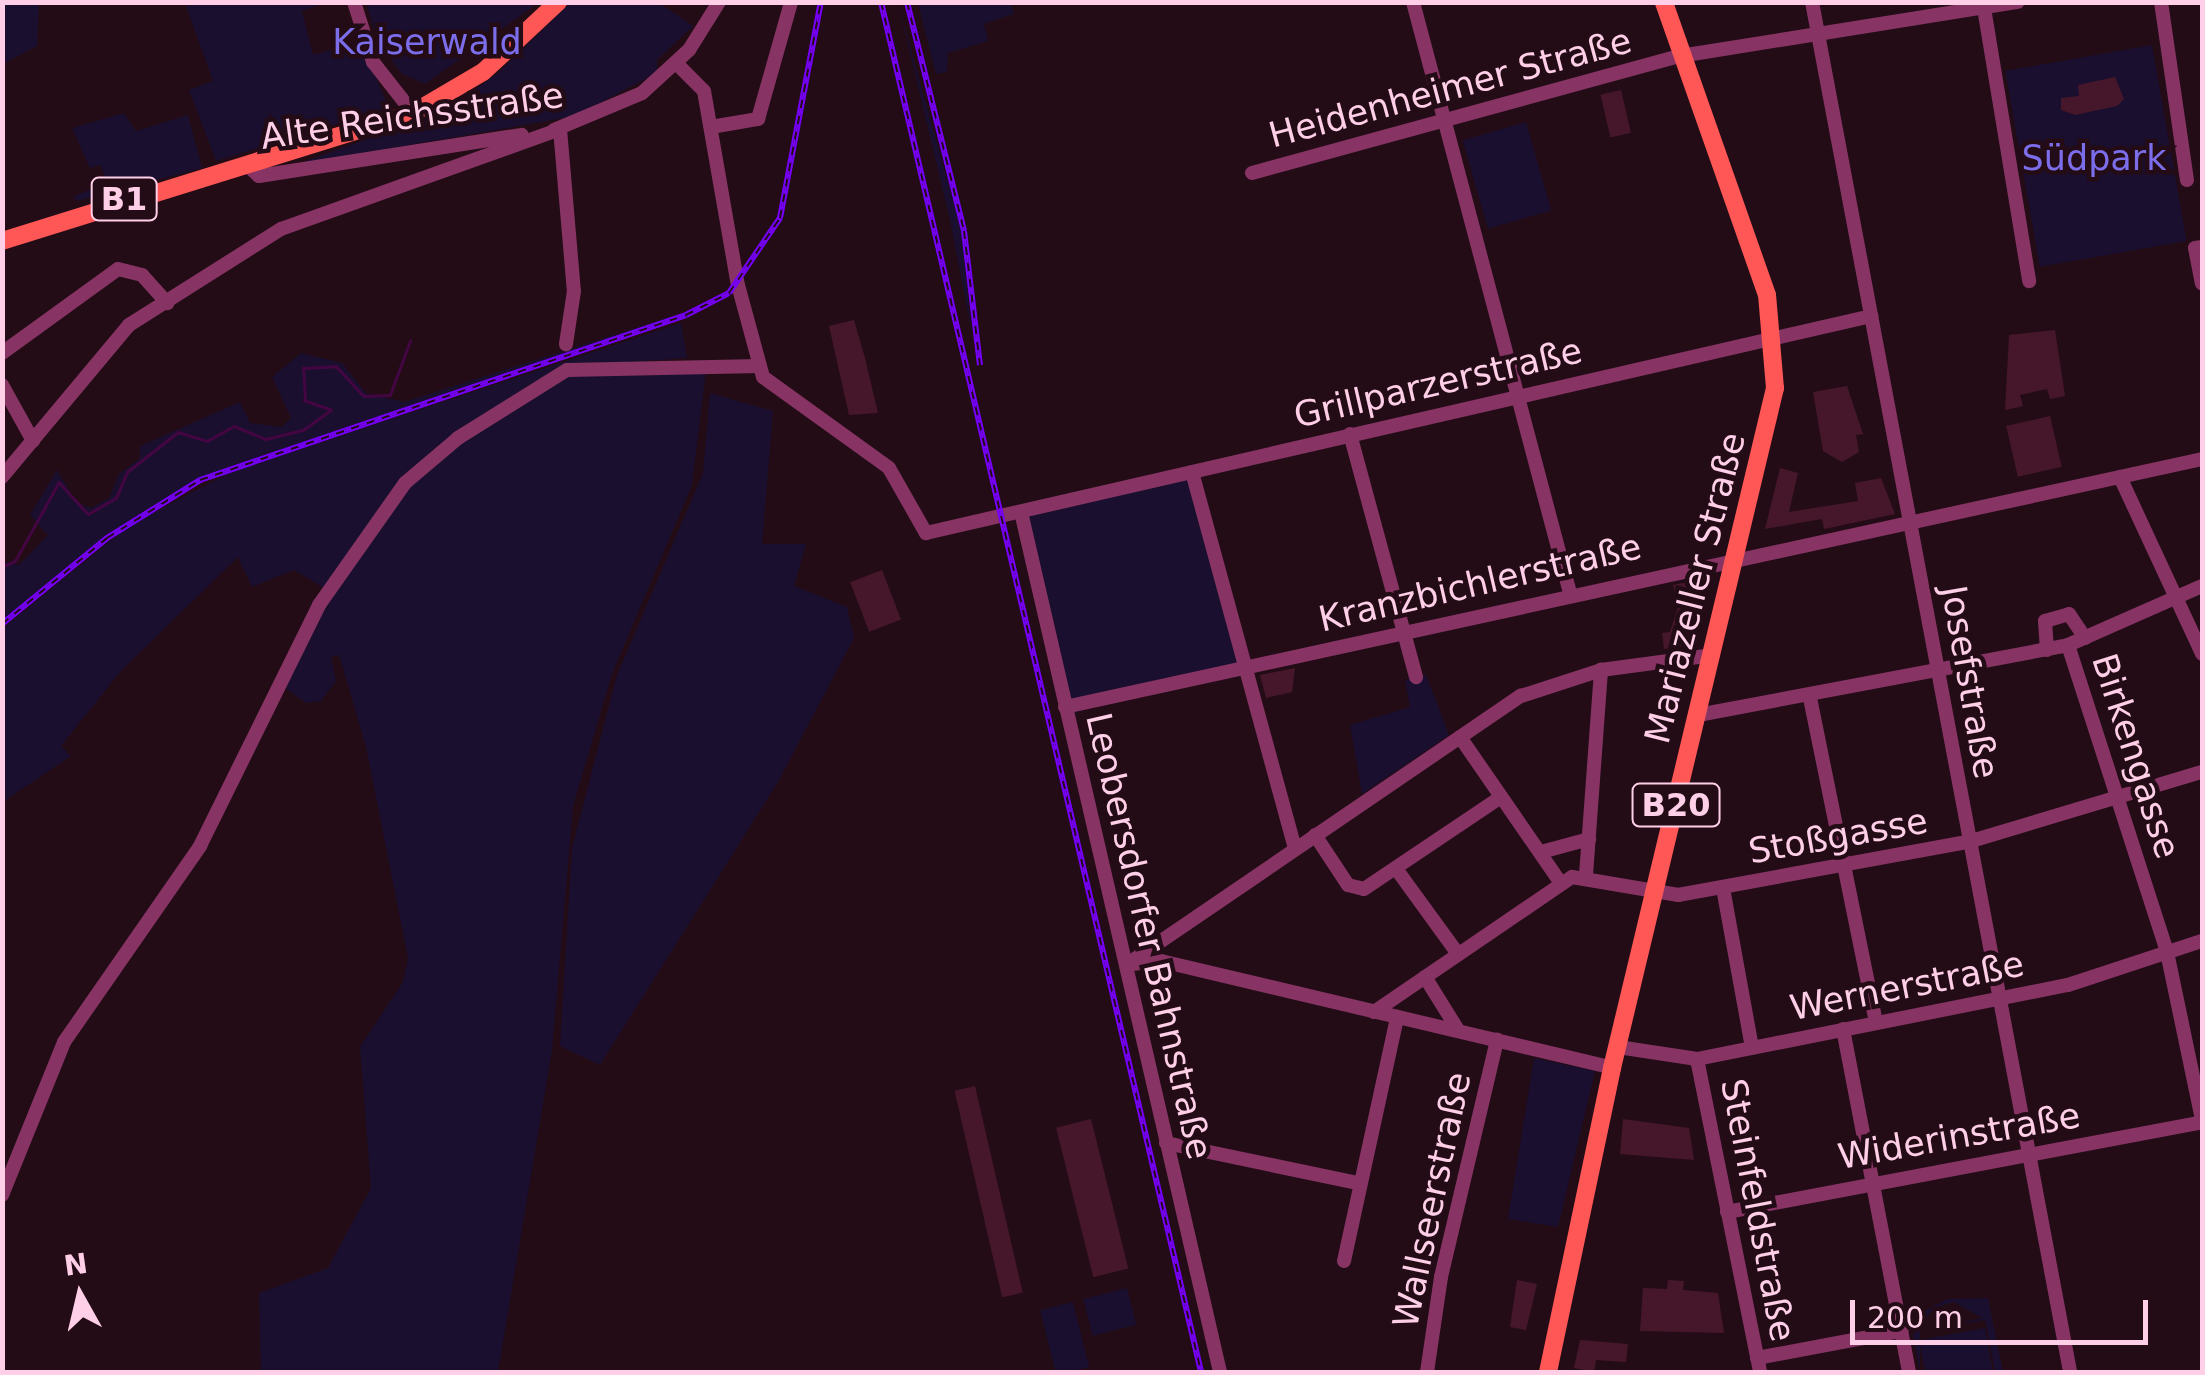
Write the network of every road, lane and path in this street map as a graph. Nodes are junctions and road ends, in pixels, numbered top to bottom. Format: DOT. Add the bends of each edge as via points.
graph roads {
  1 [pos="354,2"];
  2 [pos="558,2"];
  3 [pos="719,2"];
  4 [pos="791,2"];
  5 [pos="1413,2"];
  6 [pos="1664,2"];
  7 [pos="1812,2"];
  8 [pos="2018,2"];
  9 [pos="2160,2"];
  10 [pos="1983,5"];
  11 [pos="1818,32"];
  12 [pos="1680,56"];
  13 [pos="677,64"];
  14 [pos="413,113"];
  15 [pos="1445,119"];
  16 [pos="711,127"];
  17 [pos="560,129"];
  18 [pos="428,148"];
  19 [pos="247,164"];
  20 [pos="432,172"];
  21 [pos="1252,174"];
  22 [pos="2187,180"];
  23 [pos="2,241"];
  24 [pos="2199,247"];
  25 [pos="2029,281"];
  26 [pos="2202,283"];
  27 [pos="167,303"];
  28 [pos="1870,316"];
  29 [pos="1775,336"];
  30 [pos="566,344"];
  31 [pos="2,354"];
  32 [pos="760,366"];
  33 [pos="2,386"];
  34 [pos="1518,393"];
  35 [pos="1350,434"];
  36 [pos="34,441"];
  37 [pos="2202,459"];
  38 [pos="1192,472"];
  39 [pos="2120,476"];
  40 [pos="2,478"];
  41 [pos="1021,512"];
  42 [pos="1909,520"];
  43 [pos="1737,556"];
  44 [pos="2202,586"];
  45 [pos="1570,593"];
  46 [pos="2176,598"];
  47 [pos="1404,630"];
  48 [pos="2086,638"];
  49 [pos="2068,645"];
  50 [pos="2047,650"];
  51 [pos="2202,654"];
  52 [pos="1713,656"];
  53 [pos="1244,667"];
  54 [pos="1601,670"];
  55 [pos="1938,671"];
  56 [pos="1416,677"];
  57 [pos="1810,698"];
  58 [pos="1066,707"];
  59 [pos="1698,715"];
  60 [pos="1460,736"];
  61 [pos="2202,772"];
  62 [pos="1501,797"];
  63 [pos="2118,799"];
  64 [pos="1315,835"];
  65 [pos="1589,839"];
  66 [pos="1968,842"];
  67 [pos="1295,848"];
  68 [pos="1541,852"];
  69 [pos="1844,862"];
  70 [pos="1398,870"];
  71 [pos="1586,875"];
  72 [pos="1560,882"];
  73 [pos="1723,888"];
  74 [pos="1654,894"];
  75 [pos="2202,941"];
  76 [pos="2167,952"];
  77 [pos="1458,954"];
  78 [pos="1126,965"];
  79 [pos="1425,977"];
  80 [pos="2000,999"];
  81 [pos="1374,1012"];
  82 [pos="1397,1017"];
  83 [pos="1876,1022"];
  84 [pos="1843,1029"];
  85 [pos="1458,1030"];
  86 [pos="1497,1040"];
  87 [pos="1618,1047"];
  88 [pos="1752,1047"];
  89 [pos="1697,1059"];
  90 [pos="1612,1068"];
  91 [pos="2202,1121"];
  92 [pos="1166,1143"];
  93 [pos="2028,1153"];
  94 [pos="1872,1181"];
  95 [pos="1357,1183"];
  96 [pos="2,1195"];
  97 [pos="1726,1212"];
  98 [pos="1344,1262"];
  99 [pos="1901,1331"];
  100 [pos="1759,1365"];
  101 [pos="1220,1372"];
  102 [pos="1427,1372"];
  103 [pos="1548,1372"];
  104 [pos="1908,1372"];
  105 [pos="2070,1372"];
  1 -- 14 [label="street" via="374,62"];
  2 -- 14 [label="main road, B1" via="484,72"];
  3 -- 13 [label="street, Alte Reichsstraße"];
  4 -- 16 [label="street" via="758,119"];
  5 -- 15 [label="street"];
  6 -- 12 [label="main road, Mariazeller Straße / B20"];
  7 -- 11 [label="street, Josefstraße"];
  8 -- 10 [label="street, Heidenheimer Straße"];
  9 -- 22 [label="street"];
  10 -- 11 [label="street, Heidenheimer Straße"];
  10 -- 25 [label="street"];
  11 -- 12 [label="street, Heidenheimer Straße"];
  11 -- 28 [label="street, Josefstraße"];
  12 -- 15 [label="street, Heidenheimer Straße"];
  12 -- 29 [label="main road, Mariazeller Straße / B20"];
  13 -- 16 [label="street" via="704,91"];
  13 -- 17 [label="street, Alte Reichsstraße" via="620,106"];
  14 -- 19 [label="main road, B1"];
  15 -- 21 [label="street, Heidenheimer Straße"];
  15 -- 34 [label="street"];
  16 -- 32 [label="street"];
  17 -- 18 [label="street, Alte Reichsstraße"];
  17 -- 20 [label="street"];
  17 -- 30 [label="street" via="574,291"];
  18 -- 19 [label="street, Alte Reichsstraße" via="259,176"];
  18 -- 20 [label="street"];
  19 -- 23 [label="main road, B1"];
  20 -- 27 [label="street" via="299,219"];
  24 -- 26 [label="street"];
  27 -- 31 [label="street" via="142,275 118,269"];
  27 -- 36 [label="street" via="129,325"];
  28 -- 29 [label="street, Grillparzerstraße"];
  28 -- 42 [label="street, Josefstraße"];
  29 -- 34 [label="street, Grillparzerstraße"];
  29 -- 43 [label="main road, Mariazeller Straße / B20" via="1775,388"];
  32 -- 41 [label="street, Grillparzerstraße" via="775,392 899,478 926,533"];
  32 -- 96 [label="street" via="579,366 468,432 382,510 318,605 200,846 64,1042"];
  33 -- 36 [label="street"];
  34 -- 35 [label="street, Grillparzerstraße"];
  34 -- 45 [label="street"];
  35 -- 38 [label="street, Grillparzerstraße"];
  35 -- 47 [label="street"];
  36 -- 40 [label="street"];
  37 -- 39 [label="street, Kranzbichlerstraße"];
  38 -- 41 [label="street, Grillparzerstraße"];
  38 -- 53 [label="street"];
  39 -- 42 [label="street, Kranzbichlerstraße"];
  39 -- 46 [label="street"];
  41 -- 58 [label="street, Leobersdorfer Bahnstraße"];
  42 -- 43 [label="street, Kranzbichlerstraße"];
  42 -- 55 [label="street, Josefstraße"];
  43 -- 45 [label="street, Kranzbichlerstraße"];
  43 -- 52 [label="main road, Mariazeller Straße / B20"];
  44 -- 46 [label="street"];
  45 -- 47 [label="street, Kranzbichlerstraße"];
  46 -- 48 [label="street"];
  46 -- 51 [label="street"];
  47 -- 53 [label="street, Kranzbichlerstraße"];
  47 -- 56 [label="street"];
  48 -- 49 [label="street"];
  48 -- 50 [label="street" via="2076,617 2057,617 2042,627"];
  49 -- 50 [label="street"];
  49 -- 63 [label="street, Birkengasse"];
  50 -- 55 [label="street"];
  52 -- 54 [label="street"];
  52 -- 59 [label="main road, Mariazeller Straße / B20"];
  53 -- 58 [label="street, Kranzbichlerstraße"];
  53 -- 67 [label="street"];
  54 -- 60 [label="street" via="1520,696"];
  54 -- 65 [label="street"];
  55 -- 57 [label="street"];
  55 -- 66 [label="street, Josefstraße"];
  57 -- 59 [label="street"];
  57 -- 69 [label="street"];
  58 -- 78 [label="street, Leobersdorfer Bahnstraße"];
  59 -- 74 [label="main road, Mariazeller Straße / B20"];
  60 -- 62 [label="street"];
  60 -- 64 [label="street"];
  61 -- 63 [label="street, Stoßgasse"];
  62 -- 68 [label="street"];
  62 -- 70 [label="street"];
  63 -- 66 [label="street, Stoßgasse"];
  63 -- 76 [label="street, Birkengasse"];
  64 -- 67 [label="street"];
  64 -- 70 [label="street" via="1356,889"];
  65 -- 68 [label="street"];
  65 -- 71 [label="street"];
  66 -- 69 [label="street, Stoßgasse"];
  66 -- 80 [label="street, Josefstraße"];
  67 -- 78 [label="street"];
  68 -- 72 [label="street"];
  69 -- 73 [label="street, Stoßgasse"];
  69 -- 83 [label="street"];
  70 -- 77 [label="street"];
  71 -- 72 [label="street"];
  71 -- 74 [label="street"];
  72 -- 77 [label="street"];
  73 -- 74 [label="street, Stoßgasse"];
  73 -- 88 [label="street"];
  74 -- 87 [label="main road, Mariazeller Straße / B20"];
  75 -- 76 [label="street, Wernerstraße"];
  76 -- 80 [label="street, Wernerstraße"];
  76 -- 91 [label="street, Birkengasse"];
  77 -- 79 [label="street"];
  78 -- 81 [label="street" via="1161,961"];
  78 -- 92 [label="street, Leobersdorfer Bahnstraße"];
  79 -- 81 [label="street"];
  79 -- 85 [label="street"];
  80 -- 83 [label="street, Wernerstraße"];
  80 -- 93 [label="street, Josefstraße"];
  81 -- 82 [label="street"];
  82 -- 85 [label="street"];
  82 -- 95 [label="street"];
  83 -- 84 [label="street, Wernerstraße"];
  84 -- 88 [label="street, Wernerstraße"];
  84 -- 94 [label="street"];
  85 -- 86 [label="street"];
  86 -- 90 [label="street"];
  86 -- 102 [label="street, Wallseerstraße" via="1441,1277"];
  87 -- 89 [label="street, Wernerstraße"];
  87 -- 90 [label="main road, Mariazeller Straße / B20"];
  88 -- 89 [label="street, Wernerstraße"];
  89 -- 97 [label="street, Steinfeldstraße"];
  90 -- 103 [label="main road, Mariazeller Straße / B20"];
  91 -- 93 [label="street, Widerinstraße"];
  92 -- 95 [label="street"];
  92 -- 101 [label="street, Leobersdorfer Bahnstraße"];
  93 -- 94 [label="street, Widerinstraße"];
  93 -- 105 [label="street, Josefstraße"];
  94 -- 97 [label="street, Widerinstraße"];
  94 -- 99 [label="street"];
  95 -- 98 [label="street"];
  97 -- 100 [label="street, Steinfeldstraße"];
  99 -- 100 [label="street"];
  99 -- 104 [label="street"];
}
